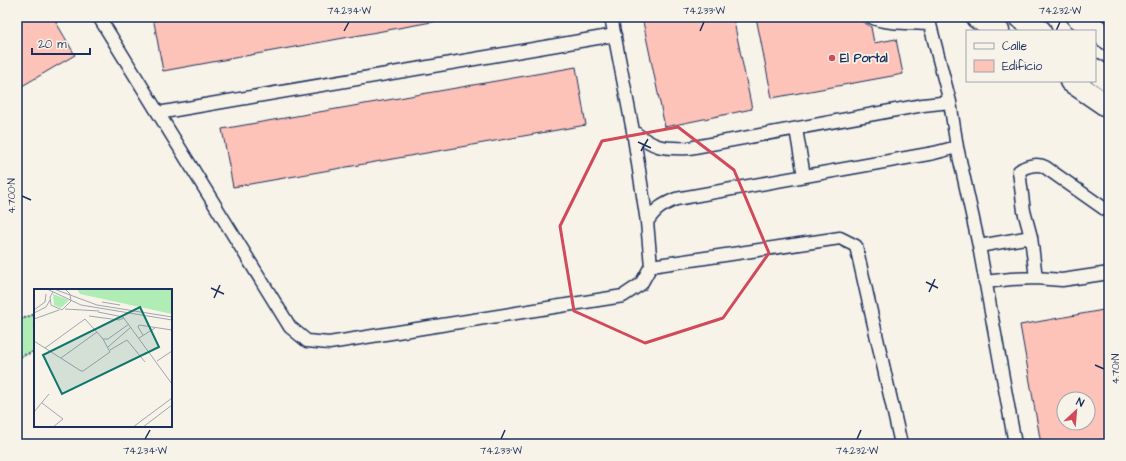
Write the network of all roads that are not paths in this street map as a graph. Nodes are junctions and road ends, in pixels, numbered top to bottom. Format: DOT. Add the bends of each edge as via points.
graph roads {
  1 [pos="99,17"];
  2 [pos="611,17"];
  3 [pos="871,17"];
  4 [pos="977,17"];
  5 [pos="1020,17"];
  6 [pos="1078,17"];
  7 [pos="929,20"];
  8 [pos="996,30"];
  9 [pos="1039,30"];
  10 [pos="614,35"];
  11 [pos="1109,39"];
  12 [pos="1096,71"];
  13 [pos="1109,80"];
  14 [pos="1072,82"];
  15 [pos="950,102"];
  16 [pos="1109,107"];
  17 [pos="158,113"];
  18 [pos="796,129"];
  19 [pos="633,131"];
  20 [pos="957,147"];
  21 [pos="804,176"];
  22 [pos="1109,212"];
  23 [pos="647,222"];
  24 [pos="1031,237"];
  25 [pos="978,246"];
  26 [pos="651,266"];
  27 [pos="1109,273"];
  28 [pos="1036,278"];
  29 [pos="985,282"];
  30 [pos="901,444"];
  31 [pos="1014,444"];
  1 -- 17 [label="lane"];
  2 -- 10 [label="lane"];
  3 -- 7 [label="lane" via="890,22"];
  4 -- 8 [label="main road"];
  5 -- 9 [label="main road"];
  6 -- 11 [label="main road"];
  7 -- 15 [label="lane"];
  10 -- 17 [label="lane"];
  10 -- 19 [label="lane"];
  12 -- 13 [label="main road"];
  14 -- 16 [label="main road"];
  15 -- 18 [label="lane"];
  15 -- 20 [label="lane"];
  17 -- 26 [label="lane" via="290,327 308,341 329,343 623,296 641,284"];
  18 -- 19 [label="lane" via="673,149 655,146"];
  18 -- 21 [label="lane"];
  19 -- 23 [label="lane"];
  20 -- 21 [label="lane"];
  20 -- 25 [label="lane"];
  21 -- 23 [label="lane" via="676,199 658,208"];
  22 -- 24 [label="lane" via="1042,165 1023,167 1019,171 1024,211"];
  23 -- 26 [label="lane"];
  24 -- 25 [label="lane"];
  24 -- 28 [label="lane"];
  25 -- 29 [label="lane"];
  26 -- 30 [label="lane" via="840,238 856,246"];
  27 -- 28 [label="lane" via="1062,280"];
  28 -- 29 [label="lane"];
  29 -- 31 [label="lane"];
}
